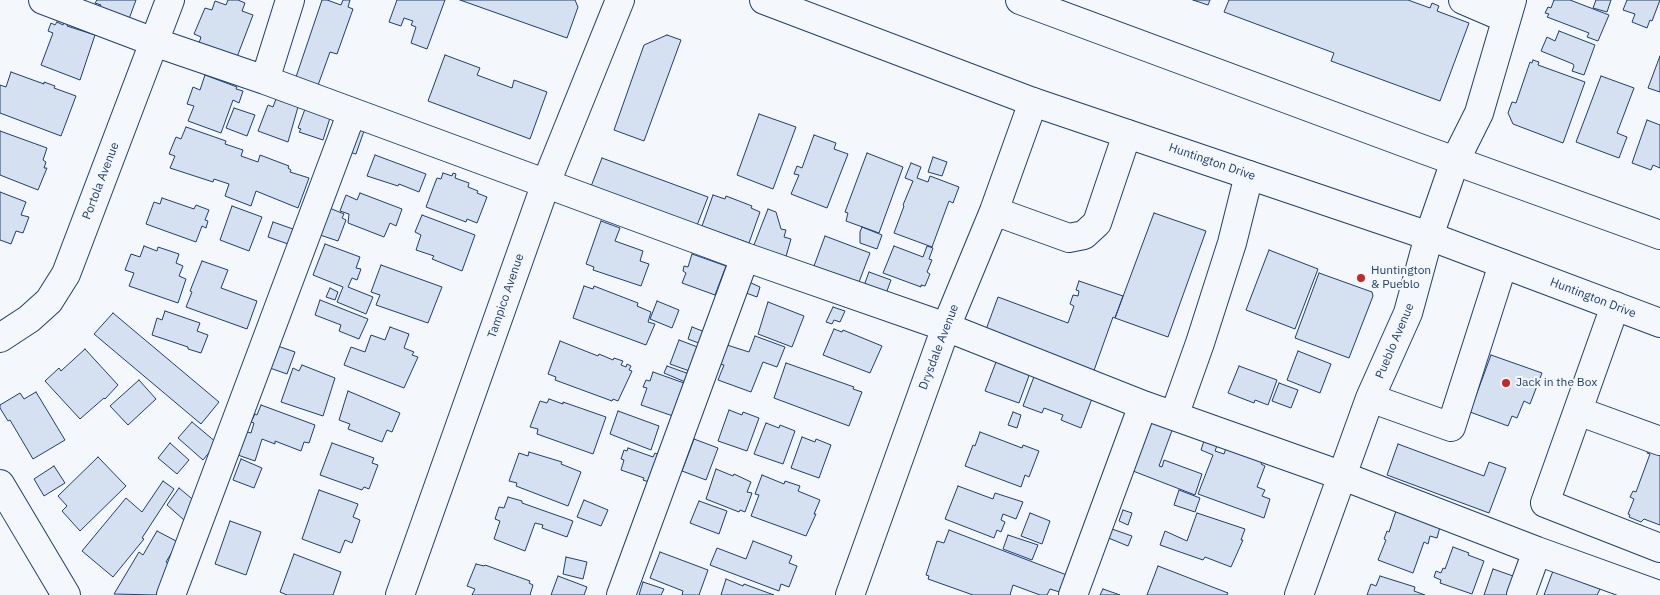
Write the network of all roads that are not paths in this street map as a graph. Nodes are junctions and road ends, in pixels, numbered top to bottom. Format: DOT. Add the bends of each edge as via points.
graph roads {
  1 [pos="43,0"];
  2 [pos="170,0"];
  3 [pos="290,0"];
  4 [pos="620,0"];
  5 [pos="764,0"];
  6 [pos="1020,0"];
  7 [pos="1463,0"];
  8 [pos="1508,9"];
  9 [pos="154,42"];
  10 [pos="265,80"];
  11 [pos="1034,102"];
  12 [pos="352,112"];
  13 [pos="1127,134"];
  14 [pos="1456,162"];
  15 [pos="1249,175"];
  16 [pos="546,183"];
  17 [pos="994,211"];
  18 [pos="1660,235"];
  19 [pos="1429,236"];
  20 [pos="745,257"];
  21 [pos="1503,264"];
  22 [pos="1615,306"];
  23 [pos="1660,323"];
  24 [pos="946,327"];
  25 [pos="0,338"];
  26 [pos="1370,398"];
  27 [pos="1144,405"];
  28 [pos="1578,411"];
  29 [pos="1174,416"];
  30 [pos="1660,441"];
  31 [pos="1342,476"];
  32 [pos="0,484"];
  33 [pos="1660,548"];
  34 [pos="1537,551"];
  35 [pos="66,595"];
  36 [pos="171,595"];
  37 [pos="400,595"];
  38 [pos="621,595"];
  39 [pos="850,595"];
  40 [pos="1073,595"];
  41 [pos="1300,595"];
  42 [pos="1521,595"];
  43 [pos="1659,595"];
  1 -- 9 [label="street"];
  2 -- 9 [label="street, Portola Avenue"];
  3 -- 10 [label="street"];
  4 -- 16 [label="street, Tampico Avenue"];
  5 -- 11 [label="street, Huntington Drive"];
  6 -- 14 [label="street"];
  7 -- 8 [label="street"];
  8 -- 14 [label="street, Pueblo Avenue" via="1479,113"];
  9 -- 10 [label="street"];
  9 -- 25 [label="street, Portola Avenue" via="66,274 49,301"];
  10 -- 12 [label="street"];
  11 -- 13 [label="street, Huntington Drive"];
  11 -- 17 [label="street, Drysdale Avenue"];
  12 -- 16 [label="street"];
  12 -- 36 [label="street"];
  13 -- 15 [label="street, Huntington Drive"];
  13 -- 17 [label="street" via="1097,223 1084,235 1069,238"];
  14 -- 18 [label="street"];
  14 -- 19 [label="street, Pueblo Avenue"];
  15 -- 19 [label="street, Huntington Drive"];
  15 -- 29 [label="street" via="1232,243"];
  16 -- 20 [label="street"];
  16 -- 37 [label="street, Tampico Avenue"];
  17 -- 24 [label="street, Drysdale Avenue"];
  19 -- 21 [label="street, Huntington Drive"];
  19 -- 26 [label="street, Pueblo Avenue" via="1408,313"];
  20 -- 24 [label="street"];
  20 -- 38 [label="street"];
  21 -- 22 [label="street, Huntington Drive"];
  21 -- 26 [label="street" via="1451,427"];
  22 -- 23 [label="street, Huntington Drive"];
  22 -- 28 [label="street"];
  24 -- 27 [label="street"];
  24 -- 39 [label="street, Drysdale Avenue"];
  26 -- 31 [label="street, Pueblo Avenue"];
  27 -- 29 [label="street"];
  27 -- 40 [label="street"];
  28 -- 30 [label="street"];
  28 -- 33 [label="street" via="1545,503"];
  29 -- 31 [label="street"];
  31 -- 34 [label="street"];
  31 -- 41 [label="street, Pueblo Avenue"];
  32 -- 35 [label="street"];
  34 -- 42 [label="street"];
  34 -- 43 [label="street"];
}
